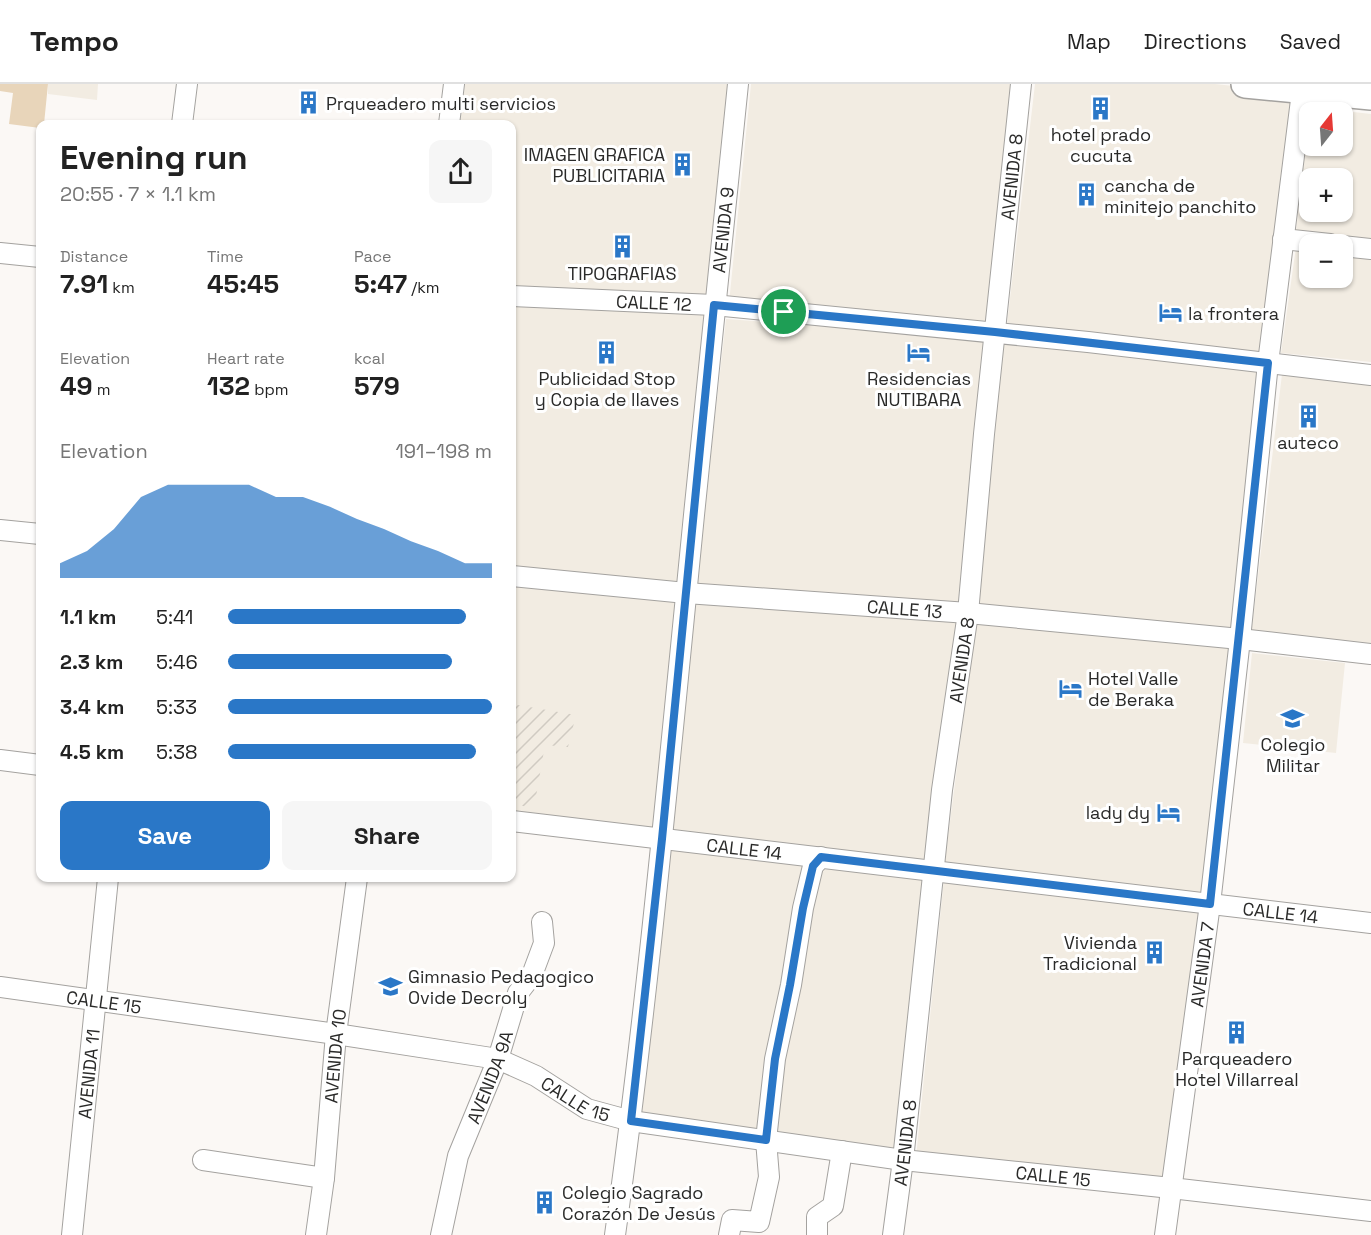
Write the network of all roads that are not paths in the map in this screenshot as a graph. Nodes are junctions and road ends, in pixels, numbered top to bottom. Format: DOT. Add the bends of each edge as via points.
graph roads {
  1 [pos="186,84"];
  2 [pos="454,84"];
  3 [pos="738,84"];
  4 [pos="1021,84"];
  5 [pos="1245,84"];
  6 [pos="1303,87"];
  7 [pos="1371,96"];
  8 [pos="182,120"];
  9 [pos="450,120"];
  10 [pos="1283,239"];
  11 [pos="1299,241"];
  12 [pos="1353,247"];
  13 [pos="1371,249"];
  14 [pos="0,253"];
  15 [pos="36,257"];
  16 [pos="516,296"];
  17 [pos="714,305"];
  18 [pos="995,332"];
  19 [pos="1268,363"];
  20 [pos="1371,375"];
  21 [pos="0,530"];
  22 [pos="36,534"];
  23 [pos="516,576"];
  24 [pos="686,593"];
  25 [pos="968,613"];
  26 [pos="1240,639"];
  27 [pos="1371,654"];
  28 [pos="0,760"];
  29 [pos="36,764"];
  30 [pos="516,821"];
  31 [pos="662,839"];
  32 [pos="821,857"];
  33 [pos="933,870"];
  34 [pos="108,882"];
  35 [pos="356,882"];
  36 [pos="1210,904"];
  37 [pos="542,922"];
  38 [pos="1371,922"];
  39 [pos="0,987"];
  40 [pos="95,1000"];
  41 [pos="336,1034"];
  42 [pos="498,1059"];
  43 [pos="631,1121"];
  44 [pos="766,1140"];
  45 [pos="842,1151"];
  46 [pos="203,1160"];
  47 [pos="903,1160"];
  48 [pos="324,1178"];
  49 [pos="1171,1188"];
  50 [pos="1371,1211"];
  51 [pos="72,1235"];
  52 [pos="316,1235"];
  53 [pos="441,1235"];
  54 [pos="615,1235"];
  55 [pos="729,1235"];
  56 [pos="817,1235"];
  57 [pos="893,1235"];
  58 [pos="1165,1235"];
  1 -- 8 [label="street"];
  2 -- 9 [label="street"];
  3 -- 17 [label="street, AVENIDA 9"];
  4 -- 18 [label="street, AVENIDA 8"];
  5 -- 6 [label="street"];
  6 -- 7 [label="street"];
  6 -- 10 [label="street, AVENIDA 7"];
  10 -- 11 [label="street"];
  10 -- 19 [label="street, AVENIDA 7"];
  12 -- 13 [label="street"];
  14 -- 15 [label="street"];
  16 -- 17 [label="street, CALLE 12"];
  17 -- 18 [label="street, CALLE 12"];
  17 -- 24 [label="street, AVENIDA 9"];
  18 -- 19 [label="street, CALLE 12"];
  18 -- 25 [label="street, AVENIDA 8"];
  19 -- 20 [label="street, CALLE 12"];
  19 -- 26 [label="street, AVENIDA 7"];
  21 -- 22 [label="street"];
  23 -- 24 [label="street, CALLE 13"];
  24 -- 25 [label="street, CALLE 13"];
  24 -- 31 [label="street, AVENIDA 9"];
  25 -- 26 [label="street, CALLE 13"];
  25 -- 33 [label="street, AVENIDA 8"];
  26 -- 27 [label="street, CALLE 13"];
  26 -- 36 [label="street, AVENIDA 7"];
  28 -- 29 [label="street"];
  30 -- 31 [label="street, CALLE 14"];
  31 -- 32 [label="street, CALLE 14"];
  31 -- 43 [label="street, AVENIDA 9"];
  32 -- 33 [label="street, CALLE 14"];
  32 -- 44 [label="street" via="813,866 803,908 775,1059"];
  33 -- 36 [label="street, CALLE 14"];
  33 -- 47 [label="street, AVENIDA 8"];
  34 -- 40 [label="street, AVENIDA 11"];
  35 -- 41 [label="street, AVENIDA 10"];
  36 -- 38 [label="street, CALLE 14"];
  36 -- 49 [label="street, AVENIDA 7"];
  37 -- 42 [label="street, AVENIDA 9A" via="544,943 532,975 518,993"];
  39 -- 40 [label="street, CALLE 15"];
  40 -- 41 [label="street, CALLE 15"];
  40 -- 51 [label="street, AVENIDA 11"];
  41 -- 42 [label="street, CALLE 15"];
  41 -- 48 [label="street, AVENIDA 10"];
  42 -- 43 [label="street, CALLE 15" via="536,1076 587,1109"];
  42 -- 53 [label="street, AVENIDA 9A" via="458,1156"];
  43 -- 44 [label="street, CALLE 15"];
  43 -- 54 [label="street, AVENIDA 9"];
  44 -- 45 [label="street, CALLE 15"];
  44 -- 55 [label="street" via="769,1177 759,1222 732,1220"];
  45 -- 47 [label="street, CALLE 15"];
  45 -- 56 [label="street" via="833,1206 817,1217"];
  46 -- 48 [label="street"];
  47 -- 49 [label="street, CALLE 15"];
  47 -- 57 [label="street, AVENIDA 8"];
  48 -- 52 [label="street, AVENIDA 10"];
  49 -- 50 [label="street, CALLE 15"];
  49 -- 58 [label="street, AVENIDA 7"];
}
